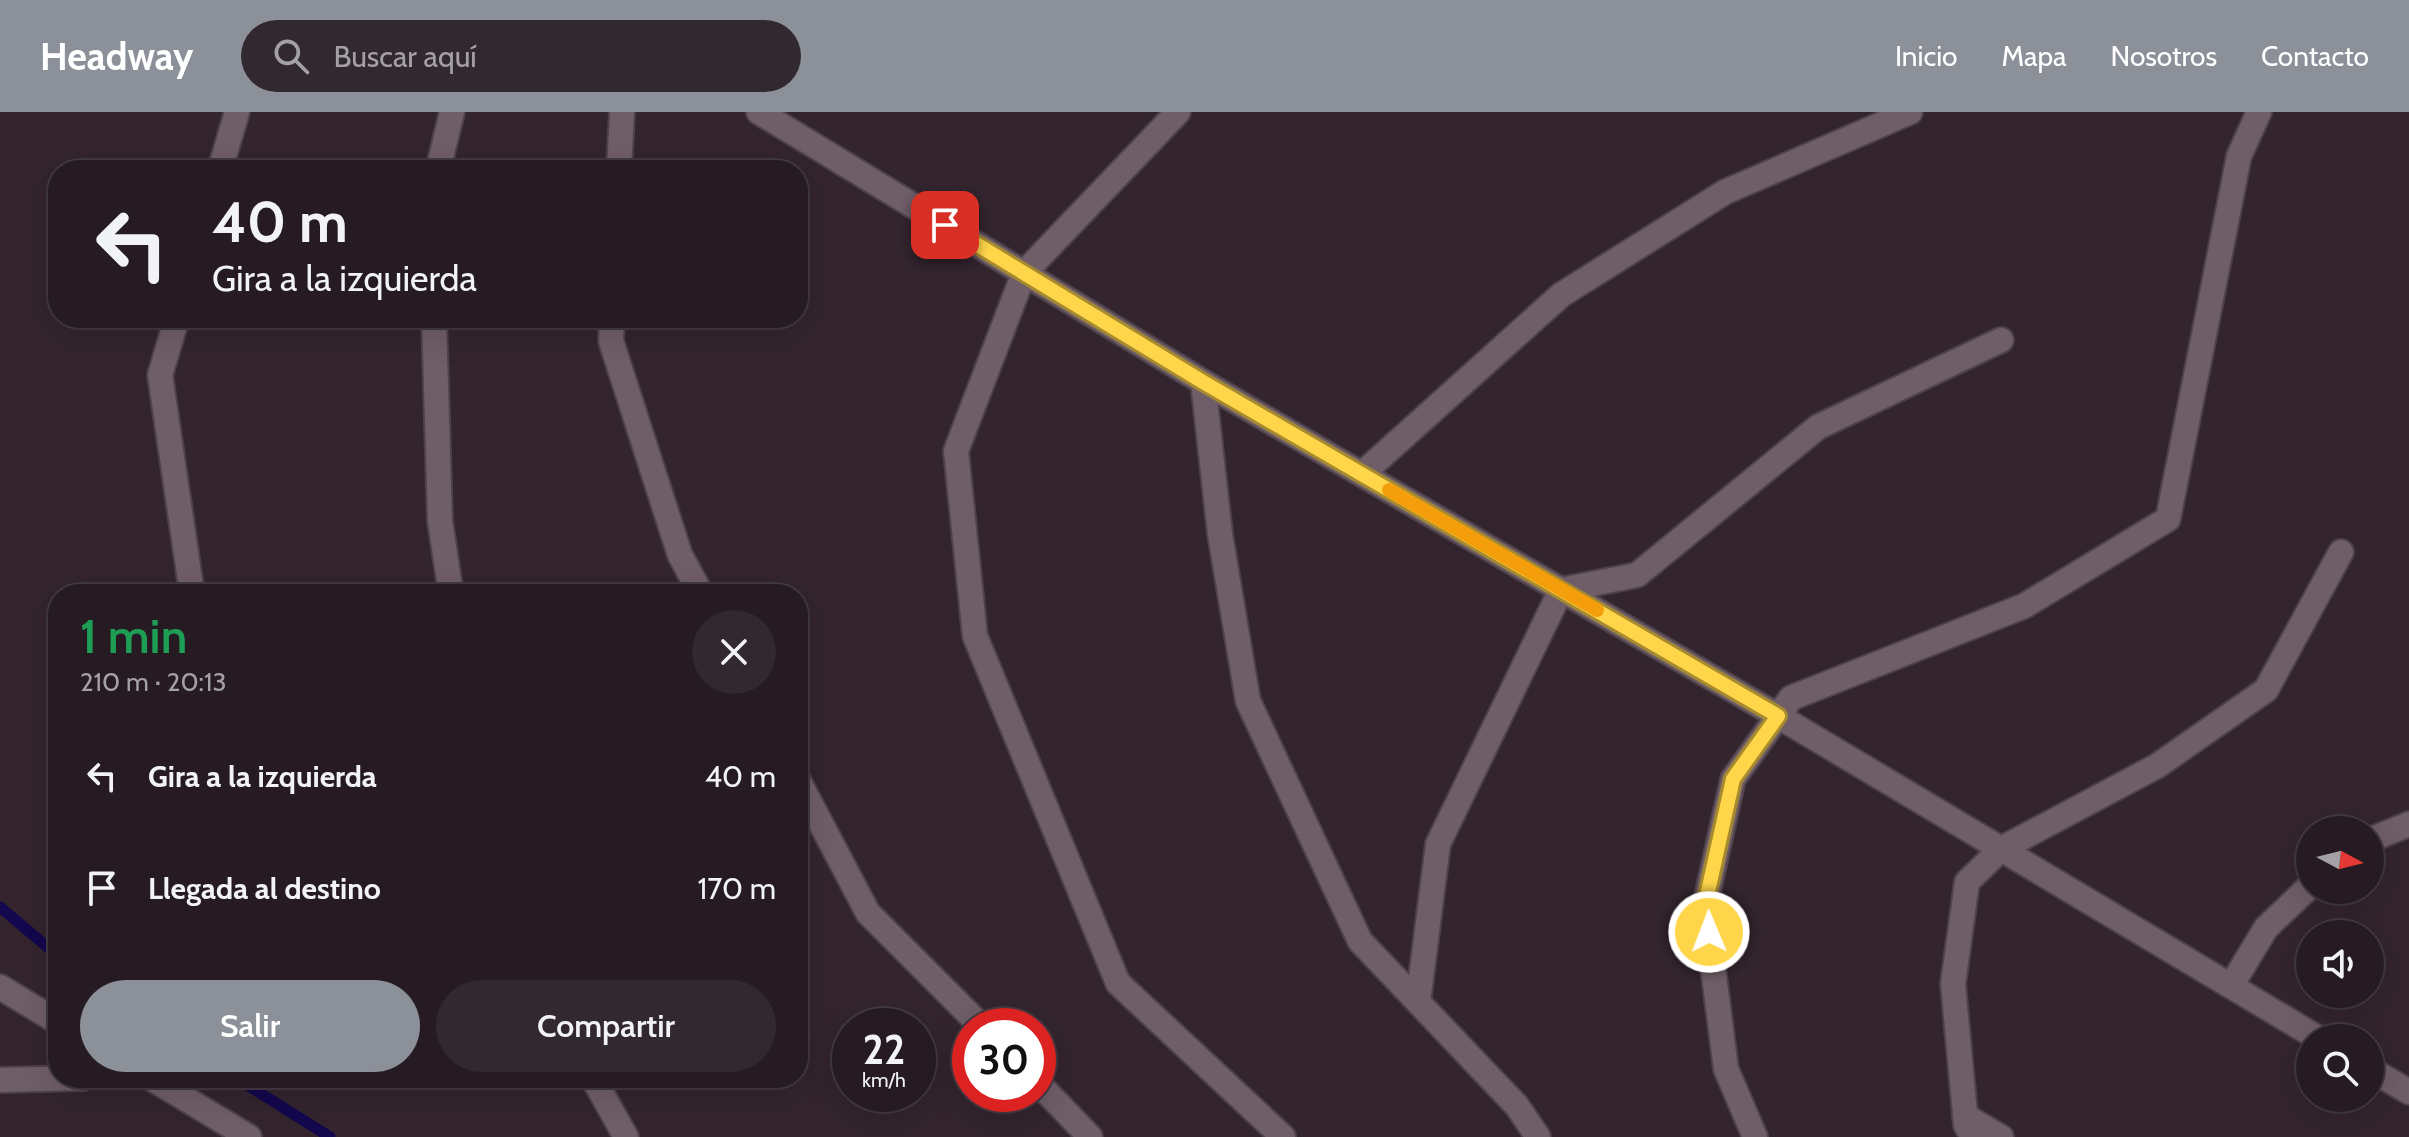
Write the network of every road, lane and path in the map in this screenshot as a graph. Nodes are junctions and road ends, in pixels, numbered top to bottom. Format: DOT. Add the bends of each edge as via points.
graph roads {
  1 [pos="237,112"];
  2 [pos="452,112"];
  3 [pos="622,112"];
  4 [pos="761,112"];
  5 [pos="1178,112"];
  6 [pos="1910,112"];
  7 [pos="2259,112"];
  8 [pos="223,160"];
  9 [pos="440,160"];
  10 [pos="620,160"];
  11 [pos="1024,273"];
  12 [pos="174,328"];
  13 [pos="434,328"];
  14 [pos="612,328"];
  15 [pos="2001,340"];
  16 [pos="1203,382"];
  17 [pos="1362,474"];
  18 [pos="2341,552"];
  19 [pos="191,584"];
  20 [pos="449,584"];
  21 [pos="696,584"];
  22 [pos="1561,590"];
  23 [pos="1778,716"];
  24 [pos="808,799"];
  25 [pos="2409,824"];
  26 [pos="2384,834"];
  27 [pos="2001,849"];
  28 [pos="2296,899"];
  29 [pos="2231,986"];
  30 [pos="0,987"];
  31 [pos="1418,1002"];
  32 [pos="963,1008"];
  33 [pos="48,1016"];
  34 [pos="2296,1025"];
  35 [pos="2384,1077"];
  36 [pos="48,1079"];
  37 [pos="0,1080"];
  38 [pos="168,1088"];
  39 [pos="599,1088"];
  40 [pos="2409,1092"];
  41 [pos="1056,1102"];
  42 [pos="1969,1127"];
  43 [pos="249,1137"];
  44 [pos="626,1137"];
  45 [pos="1090,1137"];
  46 [pos="1283,1137"];
  47 [pos="1538,1137"];
  48 [pos="1755,1137"];
  49 [pos="2001,1137"];
  1 -- 8 [label="street"];
  2 -- 9 [label="street"];
  3 -- 10 [label="street"];
  4 -- 11 [label="street"];
  5 -- 11 [label="street"];
  6 -- 17 [label="street" via="1725,192 1561,295"];
  7 -- 23 [label="street" via="2239,156 2168,519 2024,606 1791,698"];
  11 -- 16 [label="street"];
  11 -- 46 [label="street" via="956,451 975,636 1118,983"];
  12 -- 19 [label="street" via="160,375"];
  13 -- 20 [label="street" via="440,521"];
  14 -- 21 [label="street" via="611,341 680,555"];
  15 -- 22 [label="street" via="1818,427 1637,575"];
  16 -- 17 [label="street"];
  16 -- 31 [label="street" via="1220,534 1248,701 1360,941"];
  17 -- 22 [label="street"];
  18 -- 27 [label="street" via="2266,690 2157,766"];
  22 -- 23 [label="street"];
  22 -- 31 [label="street" via="1438,844"];
  23 -- 27 [label="street"];
  23 -- 48 [label="street" via="1733,779 1705,905 1726,1069"];
  24 -- 32 [label="street" via="868,913"];
  25 -- 26 [label="street"];
  27 -- 29 [label="street"];
  27 -- 42 [label="street" via="1967,882 1953,984"];
  28 -- 29 [label="street" via="2266,928"];
  29 -- 34 [label="street"];
  30 -- 33 [label="street"];
  31 -- 47 [label="street" via="1517,1106"];
  35 -- 40 [label="street"];
  36 -- 37 [label="street"];
  38 -- 43 [label="street"];
  39 -- 44 [label="street"];
  41 -- 45 [label="street"];
  42 -- 49 [label="street"];
}
